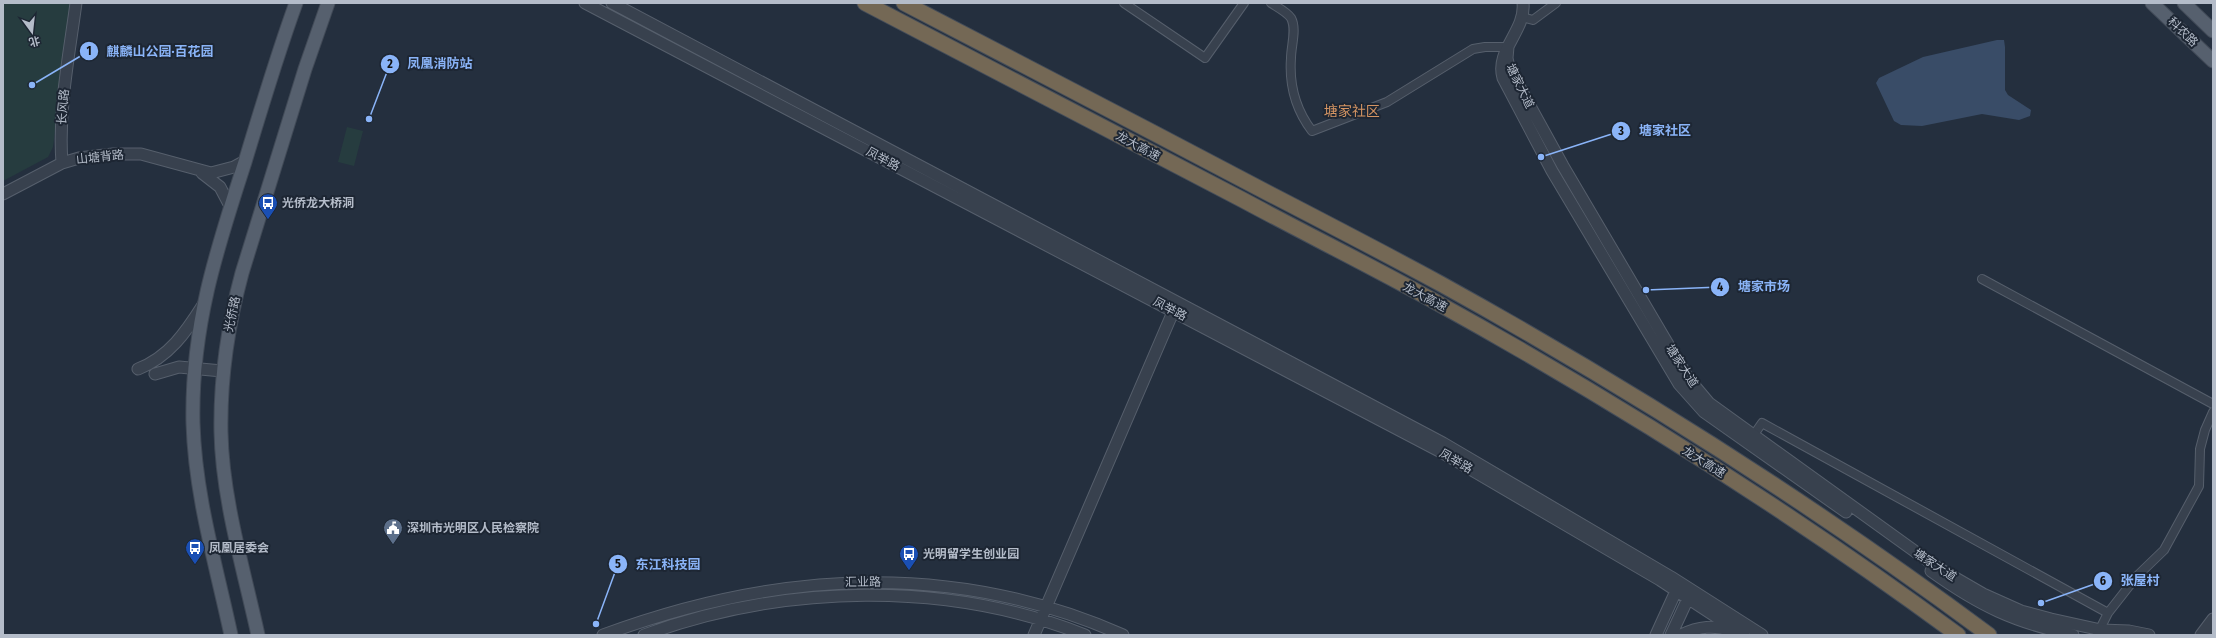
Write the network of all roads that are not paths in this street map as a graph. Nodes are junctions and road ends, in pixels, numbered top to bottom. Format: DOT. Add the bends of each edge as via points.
graph roads {
  1 [pos="76,3"];
  2 [pos="296,3"];
  3 [pos="328,3"];
  4 [pos="585,3"];
  5 [pos="612,3"];
  6 [pos="865,3"];
  7 [pos="904,3"];
  8 [pos="1124,3"];
  9 [pos="1244,3"];
  10 [pos="1271,3"];
  11 [pos="1523,3"];
  12 [pos="1556,3"];
  13 [pos="2152,3"];
  14 [pos="2184,3"];
  15 [pos="1522,17"];
  16 [pos="2213,31"];
  17 [pos="1508,47"];
  18 [pos="2213,61"];
  19 [pos="245,161"];
  20 [pos="62,163"];
  21 [pos="202,172"];
  22 [pos="3,194"];
  23 [pos="230,206"];
  24 [pos="1982,279"];
  25 [pos="203,305"];
  26 [pos="1175,306"];
  27 [pos="194,368"];
  28 [pos="138,369"];
  29 [pos="222,371"];
  30 [pos="155,374"];
  31 [pos="2213,404"];
  32 [pos="2213,412"];
  33 [pos="1753,436"];
  34 [pos="1685,591"];
  35 [pos="1047,607"];
  36 [pos="2108,613"];
  37 [pos="1041,619"];
  38 [pos="2213,619"];
  39 [pos="2099,632"];
  40 [pos="231,635"];
  41 [pos="258,635"];
  42 [pos="603,635"];
  43 [pos="644,635"];
  44 [pos="1034,635"];
  45 [pos="1085,635"];
  46 [pos="1123,635"];
  47 [pos="1656,635"];
  48 [pos="1671,635"];
  49 [pos="1681,635"];
  50 [pos="1743,635"];
  51 [pos="1762,635"];
  52 [pos="1958,635"];
  53 [pos="1989,635"];
  54 [pos="2073,635"];
  55 [pos="2149,635"];
  56 [pos="2201,635"];
  1 -- 20 [label="street, 长风路" via="65,86"];
  2 -- 19 [label="main road"];
  3 -- 29 [label="main road, 光侨路" via="242,273 233,307"];
  4 -- 26 [label="street, 凤举路"];
  5 -- 26 [label="street, 凤举路"];
  6 -- 52 [label="highway, 龙大高速" via="1432,300 1665,437 1775,507"];
  7 -- 53 [label="highway, 龙大高速" via="1441,284 1676,422 1785,491 1901,570"];
  8 -- 9 [label="street" via="1205,58"];
  10 -- 17 [label="street" via="1290,17 1294,26 1290,60 1294,101 1312,131 1387,102 1473,49 1484,46"];
  11 -- 15 [label="street"];
  12 -- 15 [label="street" via="1532,20"];
  13 -- 18 [label="main road, 科农路"];
  14 -- 16 [label="main road, 科农路"];
  15 -- 17 [label="street"];
  17 -- 33 [label="street, 塘家大道" via="1509,68 1563,166 1688,378 1709,403"];
  17 -- 54 [label="street, 塘家大道" via="1500,63 1502,78 1552,171 1662,357 1690,399 1722,425 1961,592 2001,614"];
  19 -- 21 [label="street" via="217,173"];
  19 -- 23 [label="main road"];
  20 -- 21 [label="street, 山塘背路" via="86,157 141,154"];
  20 -- 22 [label="street, 山塘背路"];
  21 -- 23 [label="street" via="215,182"];
  23 -- 25 [label="main road"];
  24 -- 31 [label="street"];
  25 -- 27 [label="main road"];
  25 -- 28 [label="street" via="170,350"];
  26 -- 34 [label="street, 凤举路" via="1443,443"];
  26 -- 35 [label="street"];
  27 -- 29 [label="street"];
  27 -- 30 [label="street" via="174,368"];
  27 -- 40 [label="main road" via="193,424 198,476"];
  29 -- 41 [label="main road, 光侨路" via="221,432 224,467"];
  32 -- 36 [label="street" via="2200,449 2199,486 2164,550 2137,576"];
  33 -- 36 [label="street" via="1762,423"];
  33 -- 39 [label="street, 塘家大道" via="1938,568 2021,611"];
  34 -- 47 [label="street"];
  34 -- 48 [label="street"];
  34 -- 50 [label="street, 凤举路"];
  34 -- 51 [label="street, 凤举路"];
  35 -- 37 [label="street"];
  35 -- 42 [label="street, 汇业路" via="1002,595 936,585 870,581 821,583 766,590 699,604 652,617"];
  35 -- 46 [label="street, 汇业路" via="1072,614"];
  36 -- 39 [label="street"];
  37 -- 43 [label="street, 汇业路" via="967,603 862,595 814,598 747,608 702,617"];
  37 -- 44 [label="street"];
  37 -- 45 [label="street, 汇业路"];
  38 -- 56 [label="street"];
  39 -- 55 [label="street, 塘家大道" via="2128,631"];
  49 -- 50 [label="street" via="1697,628 1716,626"];
}
